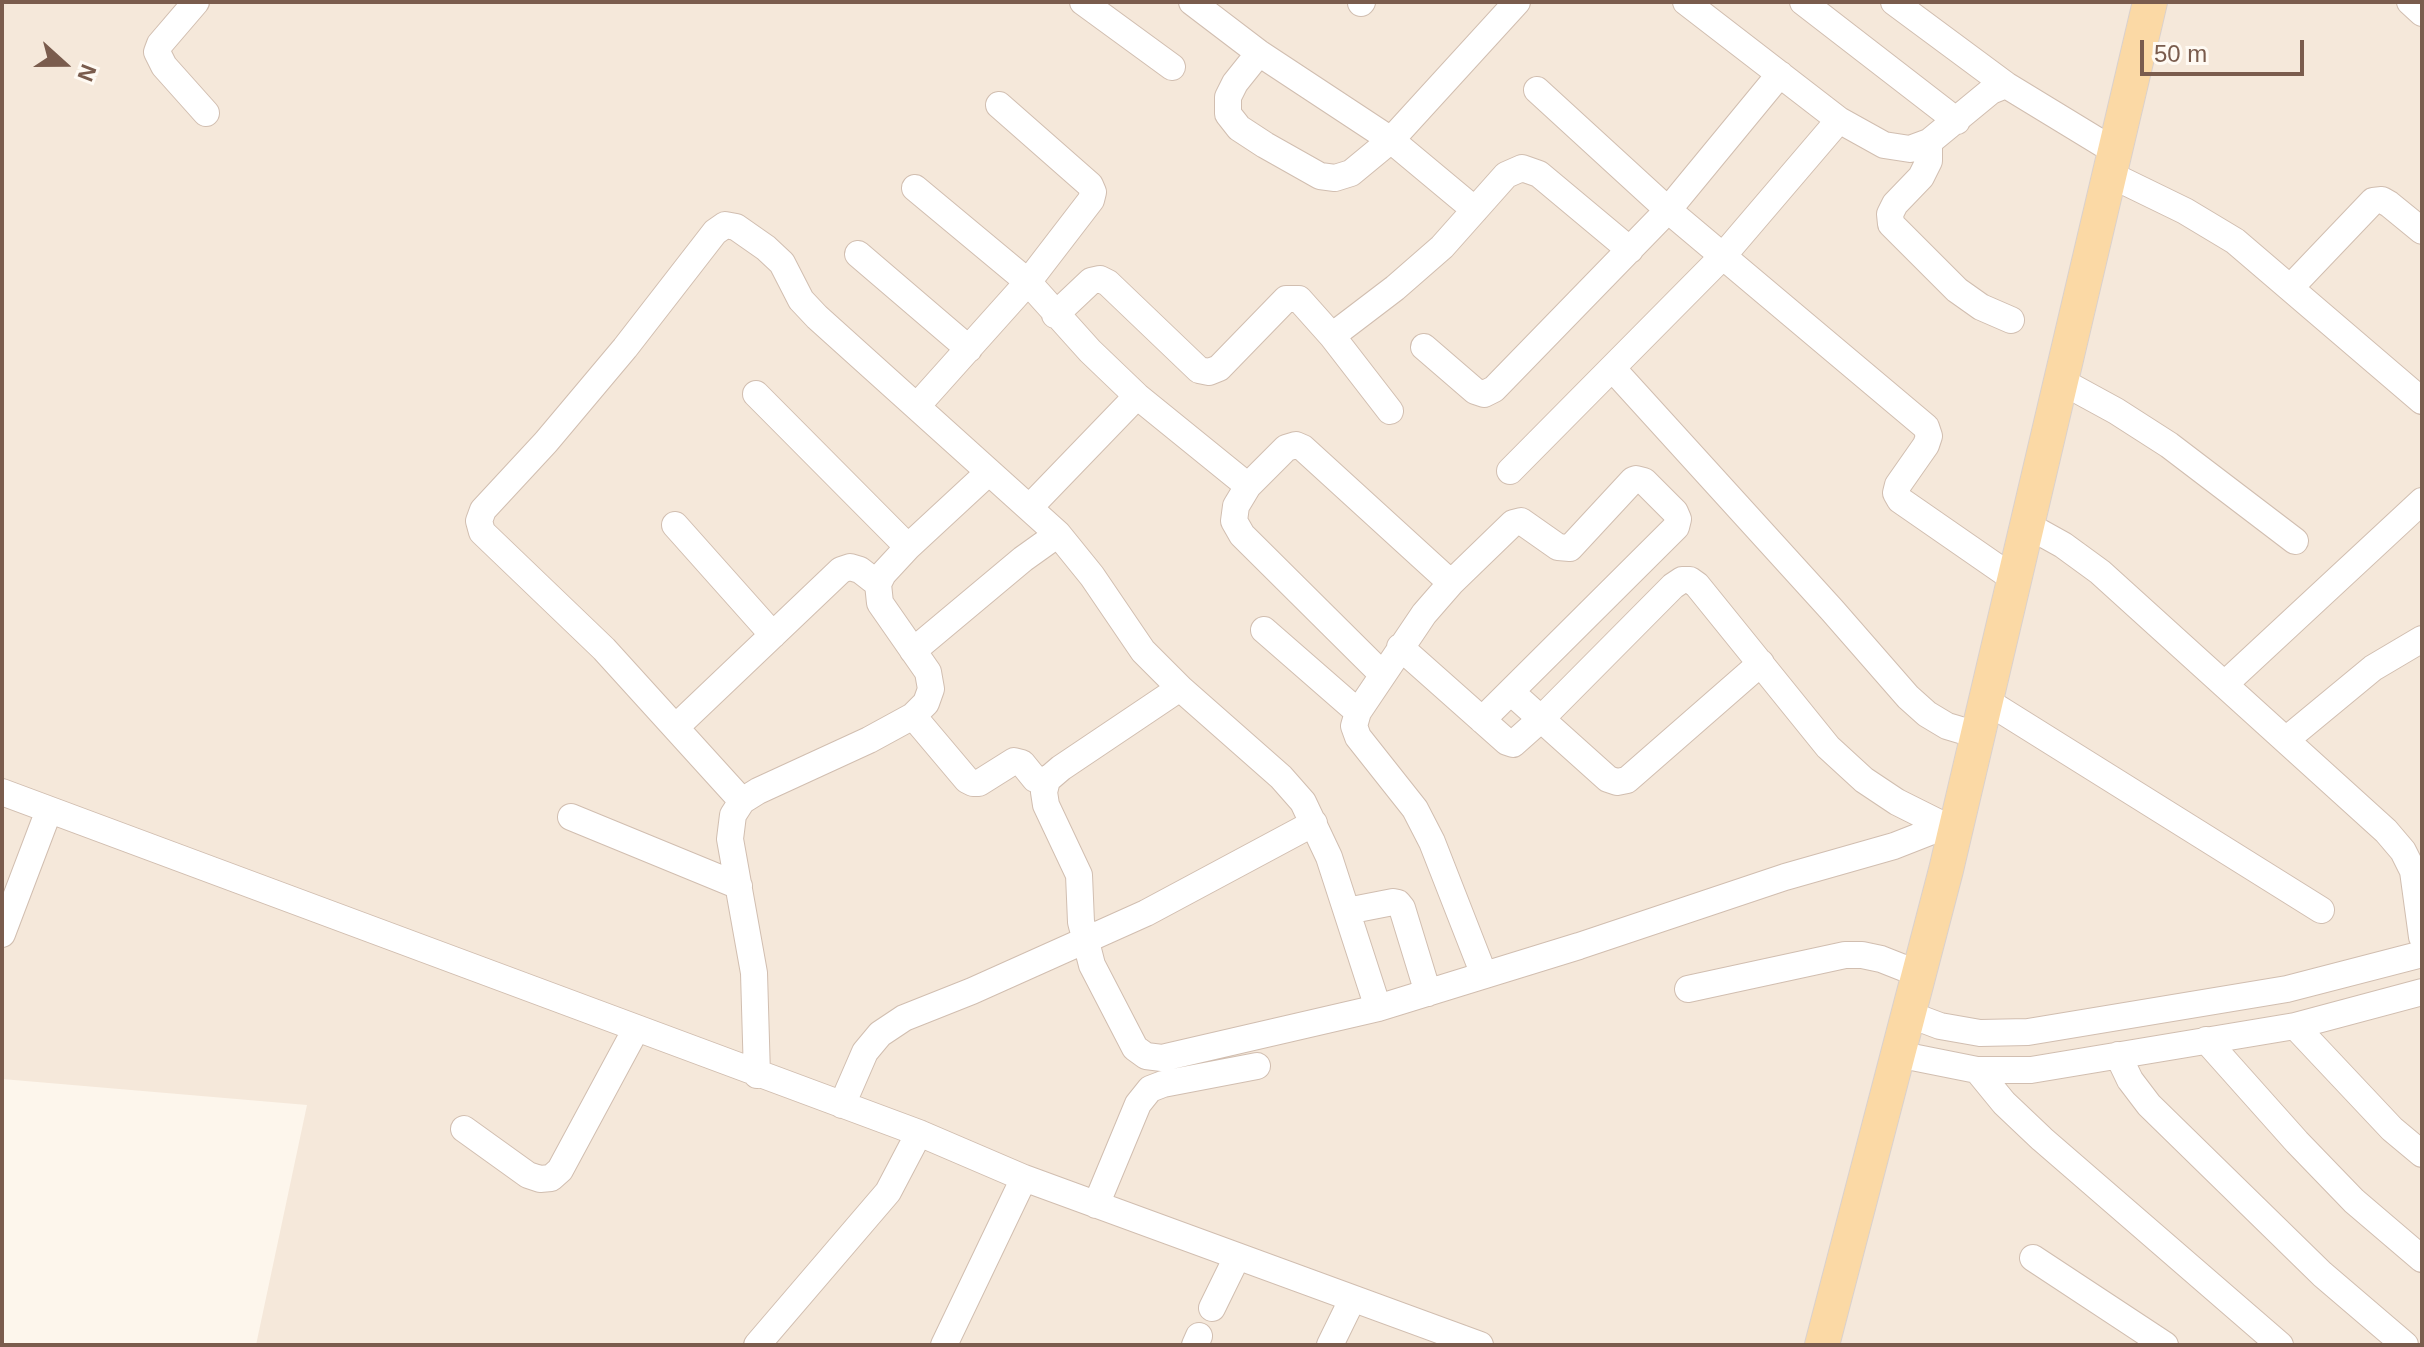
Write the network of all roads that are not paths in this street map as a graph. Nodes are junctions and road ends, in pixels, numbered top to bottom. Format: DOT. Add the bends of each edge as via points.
graph roads {
  1 [pos="196,2"];
  2 [pos="1083,2"];
  3 [pos="1192,2"];
  4 [pos="1517,2"];
  5 [pos="1686,2"];
  6 [pos="1803,2"];
  7 [pos="1894,2"];
  8 [pos="2150,2"];
  9 [pos="2410,2"];
  10 [pos="2422,13"];
  11 [pos="1259,53"];
  12 [pos="1172,67"];
  13 [pos="1780,74"];
  14 [pos="2006,85"];
  15 [pos="1537,90"];
  16 [pos="999,105"];
  17 [pos="206,113"];
  18 [pos="1839,120"];
  19 [pos="1957,121"];
  20 [pos="1391,140"];
  21 [pos="1929,142"];
  22 [pos="2112,163"];
  23 [pos="915,188"];
  24 [pos="1475,210"];
  25 [pos="1668,210"];
  26 [pos="2422,231"];
  27 [pos="1630,250"];
  28 [pos="858,254"];
  29 [pos="1722,257"];
  30 [pos="1028,282"];
  31 [pos="2291,287"];
  32 [pos="1055,315"];
  33 [pos="2011,320"];
  34 [pos="1332,336"];
  35 [pos="1424,347"];
  36 [pos="969,349"];
  37 [pos="1612,368"];
  38 [pos="2061,381"];
  39 [pos="756,394"];
  40 [pos="1137,396"];
  41 [pos="2422,401"];
  42 [pos="917,406"];
  43 [pos="1390,411"];
  44 [pos="1510,471"];
  45 [pos="989,472"];
  46 [pos="1248,486"];
  47 [pos="2422,501"];
  48 [pos="1029,508"];
  49 [pos="675,525"];
  50 [pos="2027,525"];
  51 [pos="1058,534"];
  52 [pos="2295,541"];
  53 [pos="908,547"];
  54 [pos="2014,579"];
  55 [pos="1451,583"];
  56 [pos="878,584"];
  57 [pos="1264,630"];
  58 [pos="773,635"];
  59 [pos="1400,647"];
  60 [pos="2419,648"];
  61 [pos="913,651"];
  62 [pos="1761,663"];
  63 [pos="1382,674"];
  64 [pos="2226,683"];
  65 [pos="1180,688"];
  66 [pos="1511,692"];
  67 [pos="1985,700"];
  68 [pos="1358,712"];
  69 [pos="913,716"];
  70 [pos="1482,720"];
  71 [pos="1540,720"];
  72 [pos="676,727"];
  73 [pos="1977,735"];
  74 [pos="2287,739"];
  75 [pos="1047,780"];
  76 [pos="2,792"];
  77 [pos="742,801"];
  78 [pos="49,810"];
  79 [pos="571,817"];
  80 [pos="1314,823"];
  81 [pos="1950,828"];
  82 [pos="739,886"];
  83 [pos="2321,910"];
  84 [pos="1347,911"];
  85 [pos="2,934"];
  86 [pos="2422,937"];
  87 [pos="1084,941"];
  88 [pos="2422,954"];
  89 [pos="1919,974"];
  90 [pos="1484,975"];
  91 [pos="1688,989"];
  92 [pos="2422,992"];
  93 [pos="1428,993"];
  94 [pos="1378,1008"];
  95 [pos="1908,1014"];
  96 [pos="2295,1026"];
  97 [pos="636,1029"];
  98 [pos="2206,1040"];
  99 [pos="1897,1054"];
  100 [pos="2118,1055"];
  101 [pos="1257,1066"];
  102 [pos="1977,1070"];
  103 [pos="757,1075"];
  104 [pos="842,1105"];
  105 [pos="464,1129"];
  106 [pos="919,1133"];
  107 [pos="2422,1154"];
  108 [pos="1024,1178"];
  109 [pos="1096,1205"];
  110 [pos="1237,1257"];
  111 [pos="2033,1258"];
  112 [pos="2422,1259"];
  113 [pos="1352,1300"];
  114 [pos="1212,1308"];
  115 [pos="757,1345"];
  116 [pos="944,1345"];
  117 [pos="1330,1345"];
  118 [pos="1480,1345"];
  119 [pos="1822,1345"];
  120 [pos="2165,1345"];
  121 [pos="2280,1345"];
  122 [pos="2405,1345"];
  1 -- 17 [label="street" via="157,52"];
  2 -- 12 [label="street"];
  3 -- 11 [label="street"];
  4 -- 20 [label="street"];
  5 -- 13 [label="street"];
  6 -- 19 [label="street"];
  7 -- 14 [label="street"];
  8 -- 22 [label="main road"];
  9 -- 10 [label="street"];
  11 -- 20 [label="street"];
  11 -- 20 [label="street" via="1228,97 1228,114 1239,128 1320,176 1335,178 1351,173"];
  13 -- 18 [label="street"];
  13 -- 25 [label="street"];
  14 -- 19 [label="street" via="1991,91"];
  14 -- 22 [label="street"];
  15 -- 25 [label="street"];
  16 -- 30 [label="street" via="1093,192"];
  18 -- 21 [label="street" via="1884,145 1910,149"];
  18 -- 29 [label="street"];
  19 -- 21 [label="street"];
  20 -- 24 [label="street"];
  21 -- 33 [label="street" via="1929,161 1895,204 1891,224 1957,290"];
  22 -- 31 [label="street" via="2235,241"];
  22 -- 38 [label="main road"];
  23 -- 30 [label="street"];
  24 -- 27 [label="street" via="1506,175 1522,168 1539,174"];
  24 -- 34 [label="street" via="1442,247"];
  25 -- 27 [label="street"];
  25 -- 29 [label="street"];
  26 -- 31 [label="street" via="2389,204 2373,201"];
  27 -- 35 [label="street" via="1484,394"];
  28 -- 36 [label="street"];
  29 -- 37 [label="street"];
  29 -- 54 [label="street" via="1926,427 1926,445 1898,485 1900,500"];
  30 -- 32 [label="street"];
  30 -- 36 [label="street"];
  31 -- 41 [label="street"];
  32 -- 34 [label="street" via="1091,281 1100,279 1199,370 1209,372 1286,299 1304,303"];
  32 -- 40 [label="street"];
  34 -- 43 [label="street"];
  36 -- 42 [label="street"];
  37 -- 44 [label="street"];
  37 -- 73 [label="street" via="1908,697 1947,726"];
  38 -- 50 [label="main road"];
  38 -- 52 [label="street" via="2169,445"];
  39 -- 53 [label="street"];
  40 -- 46 [label="street"];
  40 -- 48 [label="street"];
  42 -- 45 [label="street"];
  42 -- 72 [label="street" via="817,317 801,300 782,263 736,227 725,225 546,442 483,510 482,532"];
  45 -- 48 [label="street"];
  45 -- 53 [label="street"];
  46 -- 55 [label="street" via="1286,448 1303,448"];
  46 -- 63 [label="street" via="1234,521 1242,535"];
  47 -- 64 [label="street"];
  48 -- 51 [label="street"];
  49 -- 58 [label="street"];
  50 -- 54 [label="main road"];
  50 -- 64 [label="street" via="2100,572"];
  51 -- 61 [label="street"];
  51 -- 65 [label="street" via="1143,651"];
  53 -- 56 [label="street"];
  54 -- 67 [label="main road"];
  55 -- 59 [label="street"];
  55 -- 66 [label="street" via="1513,523 1521,521 1558,547 1570,548 1636,479 1675,512 1676,527"];
  56 -- 58 [label="street" via="860,570 841,570"];
  56 -- 61 [label="street" via="880,603"];
  57 -- 68 [label="street"];
  58 -- 72 [label="street"];
  59 -- 63 [label="street"];
  59 -- 70 [label="street"];
  60 -- 74 [label="street" via="2350,686"];
  61 -- 69 [label="street" via="928,672 931,689"];
  62 -- 71 [label="street" via="1627,780 1608,779"];
  62 -- 71 [label="street" via="1697,585 1682,580"];
  62 -- 81 [label="street" via="1828,747 1864,780"];
  63 -- 68 [label="street"];
  64 -- 74 [label="street"];
  65 -- 75 [label="street"];
  65 -- 80 [label="street" via="1281,777"];
  66 -- 70 [label="street"];
  66 -- 71 [label="street"];
  67 -- 73 [label="main road"];
  67 -- 83 [label="street"];
  68 -- 90 [label="street" via="1358,737 1415,809"];
  69 -- 75 [label="street" via="973,783 1014,761 1035,779"];
  69 -- 77 [label="street"];
  70 -- 71 [label="street" via="1513,744"];
  72 -- 77 [label="street"];
  73 -- 81 [label="main road"];
  74 -- 86 [label="street" via="2403,851 2413,871"];
  75 -- 87 [label="street" via="1046,805 1079,875"];
  76 -- 78 [label="street"];
  77 -- 82 [label="street" via="733,815 730,839"];
  78 -- 85 [label="street"];
  78 -- 97 [label="street"];
  79 -- 82 [label="street"];
  80 -- 84 [label="street"];
  80 -- 87 [label="street"];
  81 -- 89 [label="main road"];
  81 -- 90 [label="street"];
  82 -- 103 [label="street" via="754,973"];
  84 -- 93 [label="street" via="1398,903"];
  84 -- 94 [label="street"];
  87 -- 94 [label="street" via="1135,1048 1146,1056 1162,1058"];
  87 -- 104 [label="street" via="904,1018 880,1034 865,1052"];
  88 -- 95 [label="street" via="2287,989 2028,1032 1980,1033"];
  89 -- 91 [label="street" via="1881,959 1845,955"];
  89 -- 95 [label="main road"];
  90 -- 93 [label="street"];
  92 -- 96 [label="street"];
  93 -- 94 [label="street"];
  95 -- 99 [label="main road"];
  96 -- 98 [label="street"];
  96 -- 107 [label="street"];
  97 -- 103 [label="street"];
  97 -- 105 [label="street" via="551,1178 528,1175"];
  98 -- 100 [label="street"];
  98 -- 112 [label="street" via="2354,1201"];
  99 -- 102 [label="street"];
  99 -- 119 [label="main road"];
  100 -- 102 [label="street" via="2031,1070"];
  100 -- 122 [label="street" via="2149,1105 2300,1254"];
  101 -- 109 [label="street" via="1150,1089 1138,1104"];
  102 -- 121 [label="street" via="2042,1139"];
  103 -- 104 [label="street"];
  104 -- 106 [label="street"];
  106 -- 108 [label="street"];
  106 -- 115 [label="street" via="888,1192"];
  108 -- 109 [label="street"];
  108 -- 116 [label="street"];
  109 -- 110 [label="street"];
  110 -- 113 [label="street"];
  110 -- 114 [label="street"];
  111 -- 120 [label="street"];
  113 -- 117 [label="street"];
  113 -- 118 [label="street"];
}
